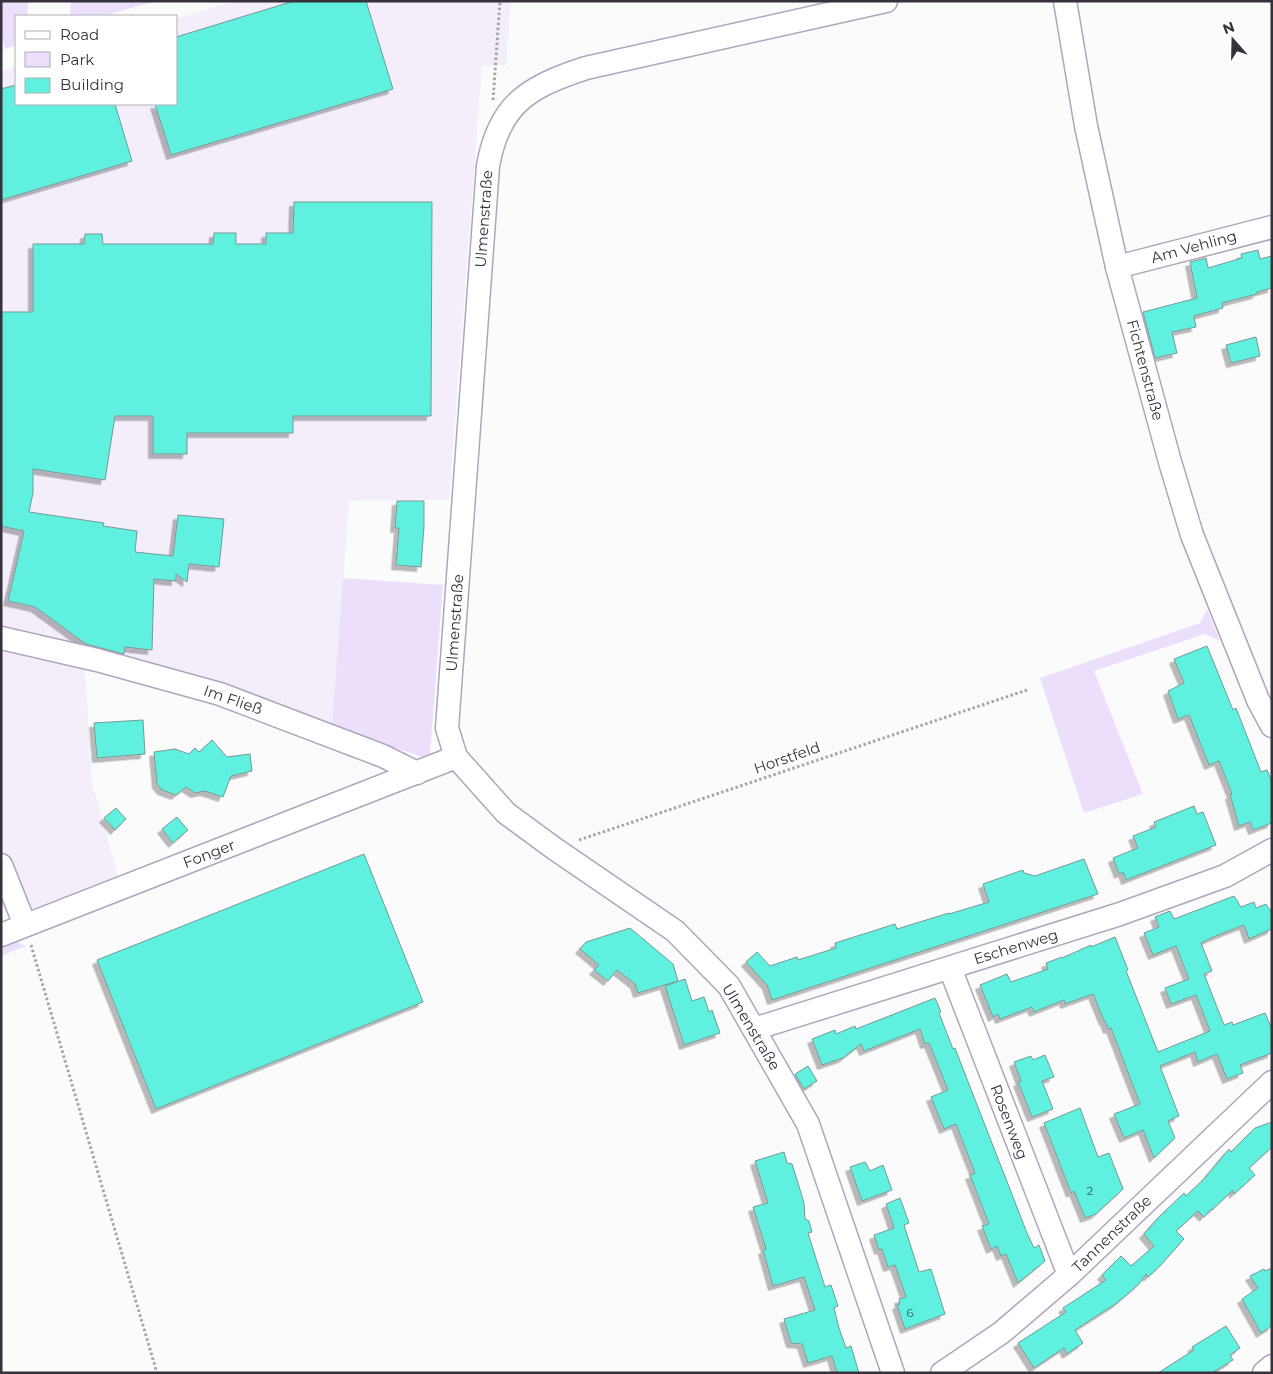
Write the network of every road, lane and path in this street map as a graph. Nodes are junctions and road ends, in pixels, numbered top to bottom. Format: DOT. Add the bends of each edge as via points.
graph roads {
  1 [pos="500,1"];
  2 [pos="886,1"];
  3 [pos="1065,1"];
  4 [pos="492,104"];
  5 [pos="1272,227"];
  6 [pos="1117,267"];
  7 [pos="1,638"];
  8 [pos="1027,690"];
  9 [pos="1272,726"];
  10 [pos="456,757"];
  11 [pos="417,773"];
  12 [pos="555,848"];
  13 [pos="1272,850"];
  14 [pos="1,865"];
  15 [pos="25,925"];
  16 [pos="1,935"];
  17 [pos="950,968"];
  18 [pos="754,1029"];
  19 [pos="1272,1082"];
  20 [pos="1069,1275"];
  21 [pos="1272,1366"];
  22 [pos="157,1373"];
  23 [pos="893,1373"];
  24 [pos="942,1373"];
  25 [pos="1264,1373"];
  1 -- 4 [label="path"];
  2 -- 10 [label="street, Ulmenstraße" via="586,68 533,90 515,103 505,116 488,166 447,728"];
  3 -- 6 [label="street, Fichtenstraße" via="1086,126"];
  5 -- 6 [label="street, Am Vehling"];
  6 -- 9 [label="street, Fichtenstraße" via="1192,535 1258,700"];
  7 -- 11 [label="street, Im Fließ" via="220,694 383,756"];
  8 -- 12 [label="path, Horstfeld"];
  10 -- 11 [label="street"];
  10 -- 12 [label="street, Ulmenstraße" via="506,813"];
  11 -- 15 [label="street, Fonger"];
  12 -- 18 [label="street, Ulmenstraße" via="675,931 729,986"];
  13 -- 17 [label="street, Eschenweg" via="1225,876 1138,908"];
  14 -- 15 [label="street"];
  15 -- 16 [label="street, Fonger"];
  15 -- 22 [label="path"];
  17 -- 18 [label="street, Eschenweg"];
  17 -- 20 [label="street, Rosenweg"];
  18 -- 23 [label="street, Ulmenstraße" via="808,1124"];
  19 -- 20 [label="street, Tannenstraße"];
  20 -- 24 [label="street, Tannenstraße" via="1001,1333"];
  21 -- 25 [label="street"];
}
